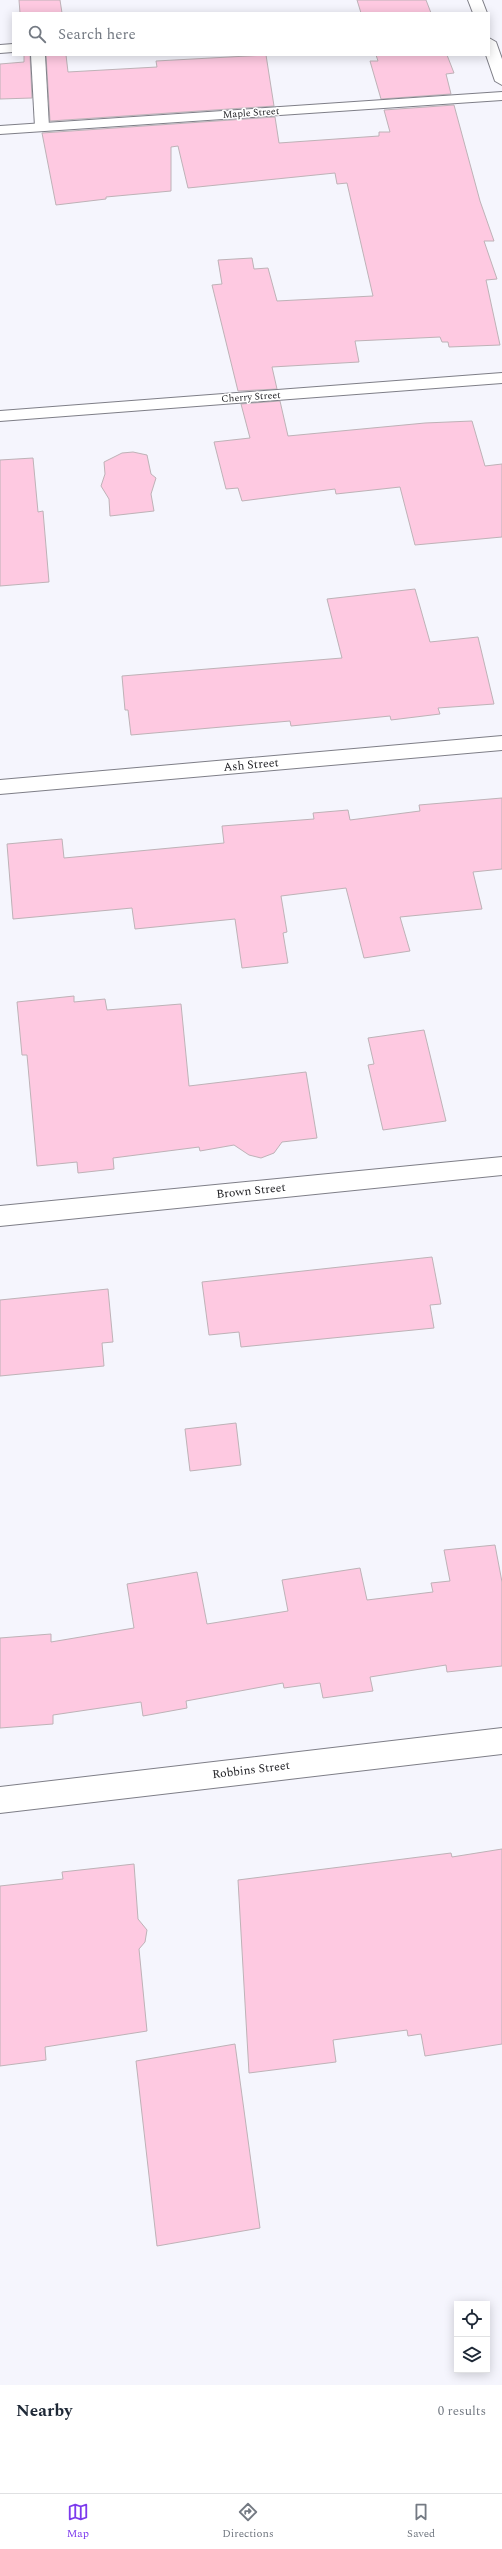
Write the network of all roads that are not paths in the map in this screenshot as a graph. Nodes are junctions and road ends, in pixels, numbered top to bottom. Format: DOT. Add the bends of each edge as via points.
graph roads {
  1 [pos="475,0"];
  2 [pos="480,12"];
  3 [pos="490,45"];
  4 [pos="12,48"];
  5 [pos="0,49"];
  6 [pos="38,56"];
  7 [pos="502,81"];
  8 [pos="502,96"];
  9 [pos="42,127"];
  10 [pos="0,130"];
  11 [pos="502,378"];
  12 [pos="0,416"];
  13 [pos="502,743"];
  14 [pos="0,787"];
  15 [pos="502,1166"];
  16 [pos="0,1216"];
  17 [pos="502,1741"];
  18 [pos="0,1800"];
  1 -- 2 [label="street"];
  3 -- 7 [label="street"];
  4 -- 5 [label="lane"];
  6 -- 9 [label="lane"];
  8 -- 9 [label="street, Maple Street"];
  9 -- 10 [label="street, Maple Street"];
  11 -- 12 [label="street, Cherry Street"];
  13 -- 14 [label="street, Ash Street"];
  15 -- 16 [label="street, Brown Street"];
  17 -- 18 [label="street, Robbins Street"];
}
